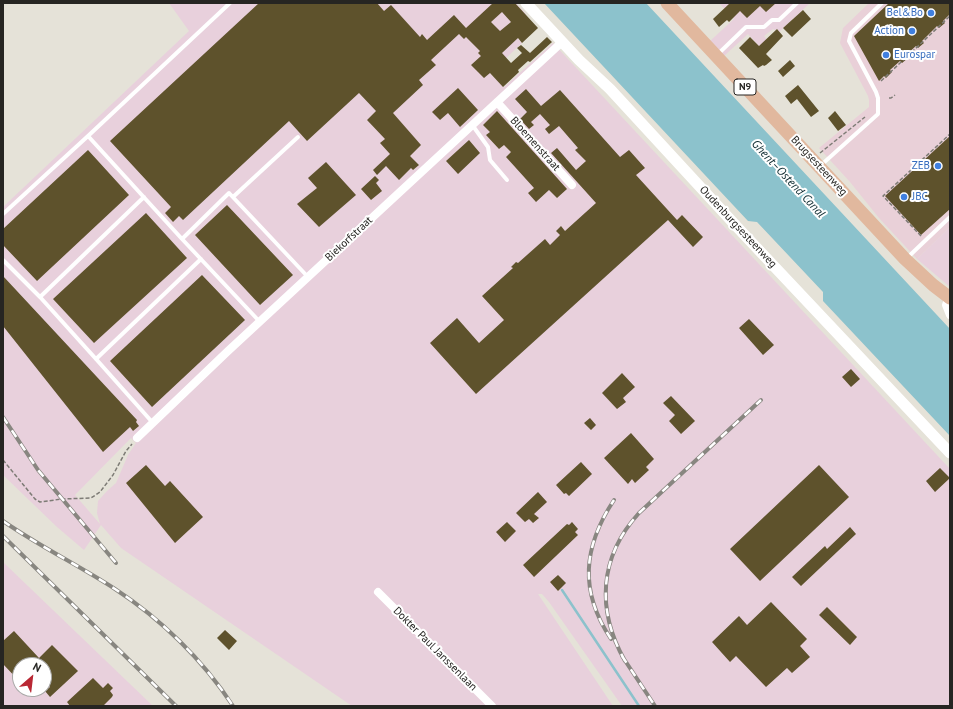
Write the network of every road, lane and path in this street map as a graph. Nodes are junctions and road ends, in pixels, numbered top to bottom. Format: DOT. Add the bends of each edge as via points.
graph roads {
  1 [pos="230,3"];
  2 [pos="526,3"];
  3 [pos="667,3"];
  4 [pos="797,3"];
  5 [pos="882,3"];
  6 [pos="950,16"];
  7 [pos="562,42"];
  8 [pos="716,56"];
  9 [pos="881,81"];
  10 [pos="895,95"];
  11 [pos="889,98"];
  12 [pos="498,102"];
  13 [pos="866,115"];
  14 [pos="472,126"];
  15 [pos="950,134"];
  16 [pos="88,136"];
  17 [pos="298,137"];
  18 [pos="816,163"];
  19 [pos="507,180"];
  20 [pos="572,185"];
  21 [pos="144,197"];
  22 [pos="233,197"];
  23 [pos="3,214"];
  24 [pos="950,217"];
  25 [pos="182,239"];
  26 [pos="925,240"];
  27 [pos="201,259"];
  28 [pos="905,259"];
  29 [pos="3,260"];
  30 [pos="308,277"];
  31 [pos="950,297"];
  32 [pos="40,298"];
  33 [pos="950,315"];
  34 [pos="260,322"];
  35 [pos="96,358"];
  36 [pos="153,423"];
  37 [pos="137,438"];
  38 [pos="950,453"];
  39 [pos="3,460"];
  40 [pos="378,592"];
  41 [pos="492,706"];
  1 -- 16 [label="lane"];
  2 -- 7 [label="street, Oudenburgsesteenweg"];
  3 -- 8 [label="main road, Brugsesteenweg / N9"];
  4 -- 8 [label="lane" via="779,20 772,20 764,27 746,27"];
  5 -- 18 [label="lane" via="851,32 849,41 878,98 878,114"];
  6 -- 9 [label="path"];
  7 -- 12 [label="street, Biekorfstraat"];
  7 -- 38 [label="street, Oudenburgsesteenweg" via="610,89"];
  8 -- 18 [label="main road, Brugsesteenweg / N9"];
  10 -- 11 [label="path"];
  12 -- 14 [label="street, Biekorfstraat"];
  12 -- 20 [label="street, Bloemenstraat"];
  13 -- 18 [label="path"];
  14 -- 19 [label="lane" via="488,147 490,160"];
  14 -- 30 [label="street, Biekorfstraat"];
  15 -- 26 [label="path" via="883,196"];
  16 -- 21 [label="lane"];
  16 -- 23 [label="lane"];
  17 -- 22 [label="lane"];
  18 -- 28 [label="main road, Brugsesteenweg / N9"];
  21 -- 25 [label="lane"];
  21 -- 32 [label="lane"];
  22 -- 25 [label="lane" via="229,193"];
  22 -- 30 [label="lane"];
  24 -- 26 [label="lane"];
  25 -- 27 [label="lane"];
  26 -- 28 [label="lane"];
  27 -- 34 [label="lane"];
  27 -- 35 [label="lane"];
  28 -- 31 [label="main road, Brugsesteenweg / N9" via="917,272"];
  29 -- 32 [label="lane"];
  30 -- 34 [label="street, Biekorfstraat"];
  31 -- 33 [label="street" via="946,305"];
  32 -- 35 [label="lane"];
  34 -- 36 [label="street, Biekorfstraat"];
  35 -- 36 [label="lane"];
  36 -- 37 [label="street, Biekorfstraat"];
  37 -- 39 [label="path" via="100,492 91,498 40,502"];
  40 -- 41 [label="street, Dokter Paul Janssenlaan"];
}
